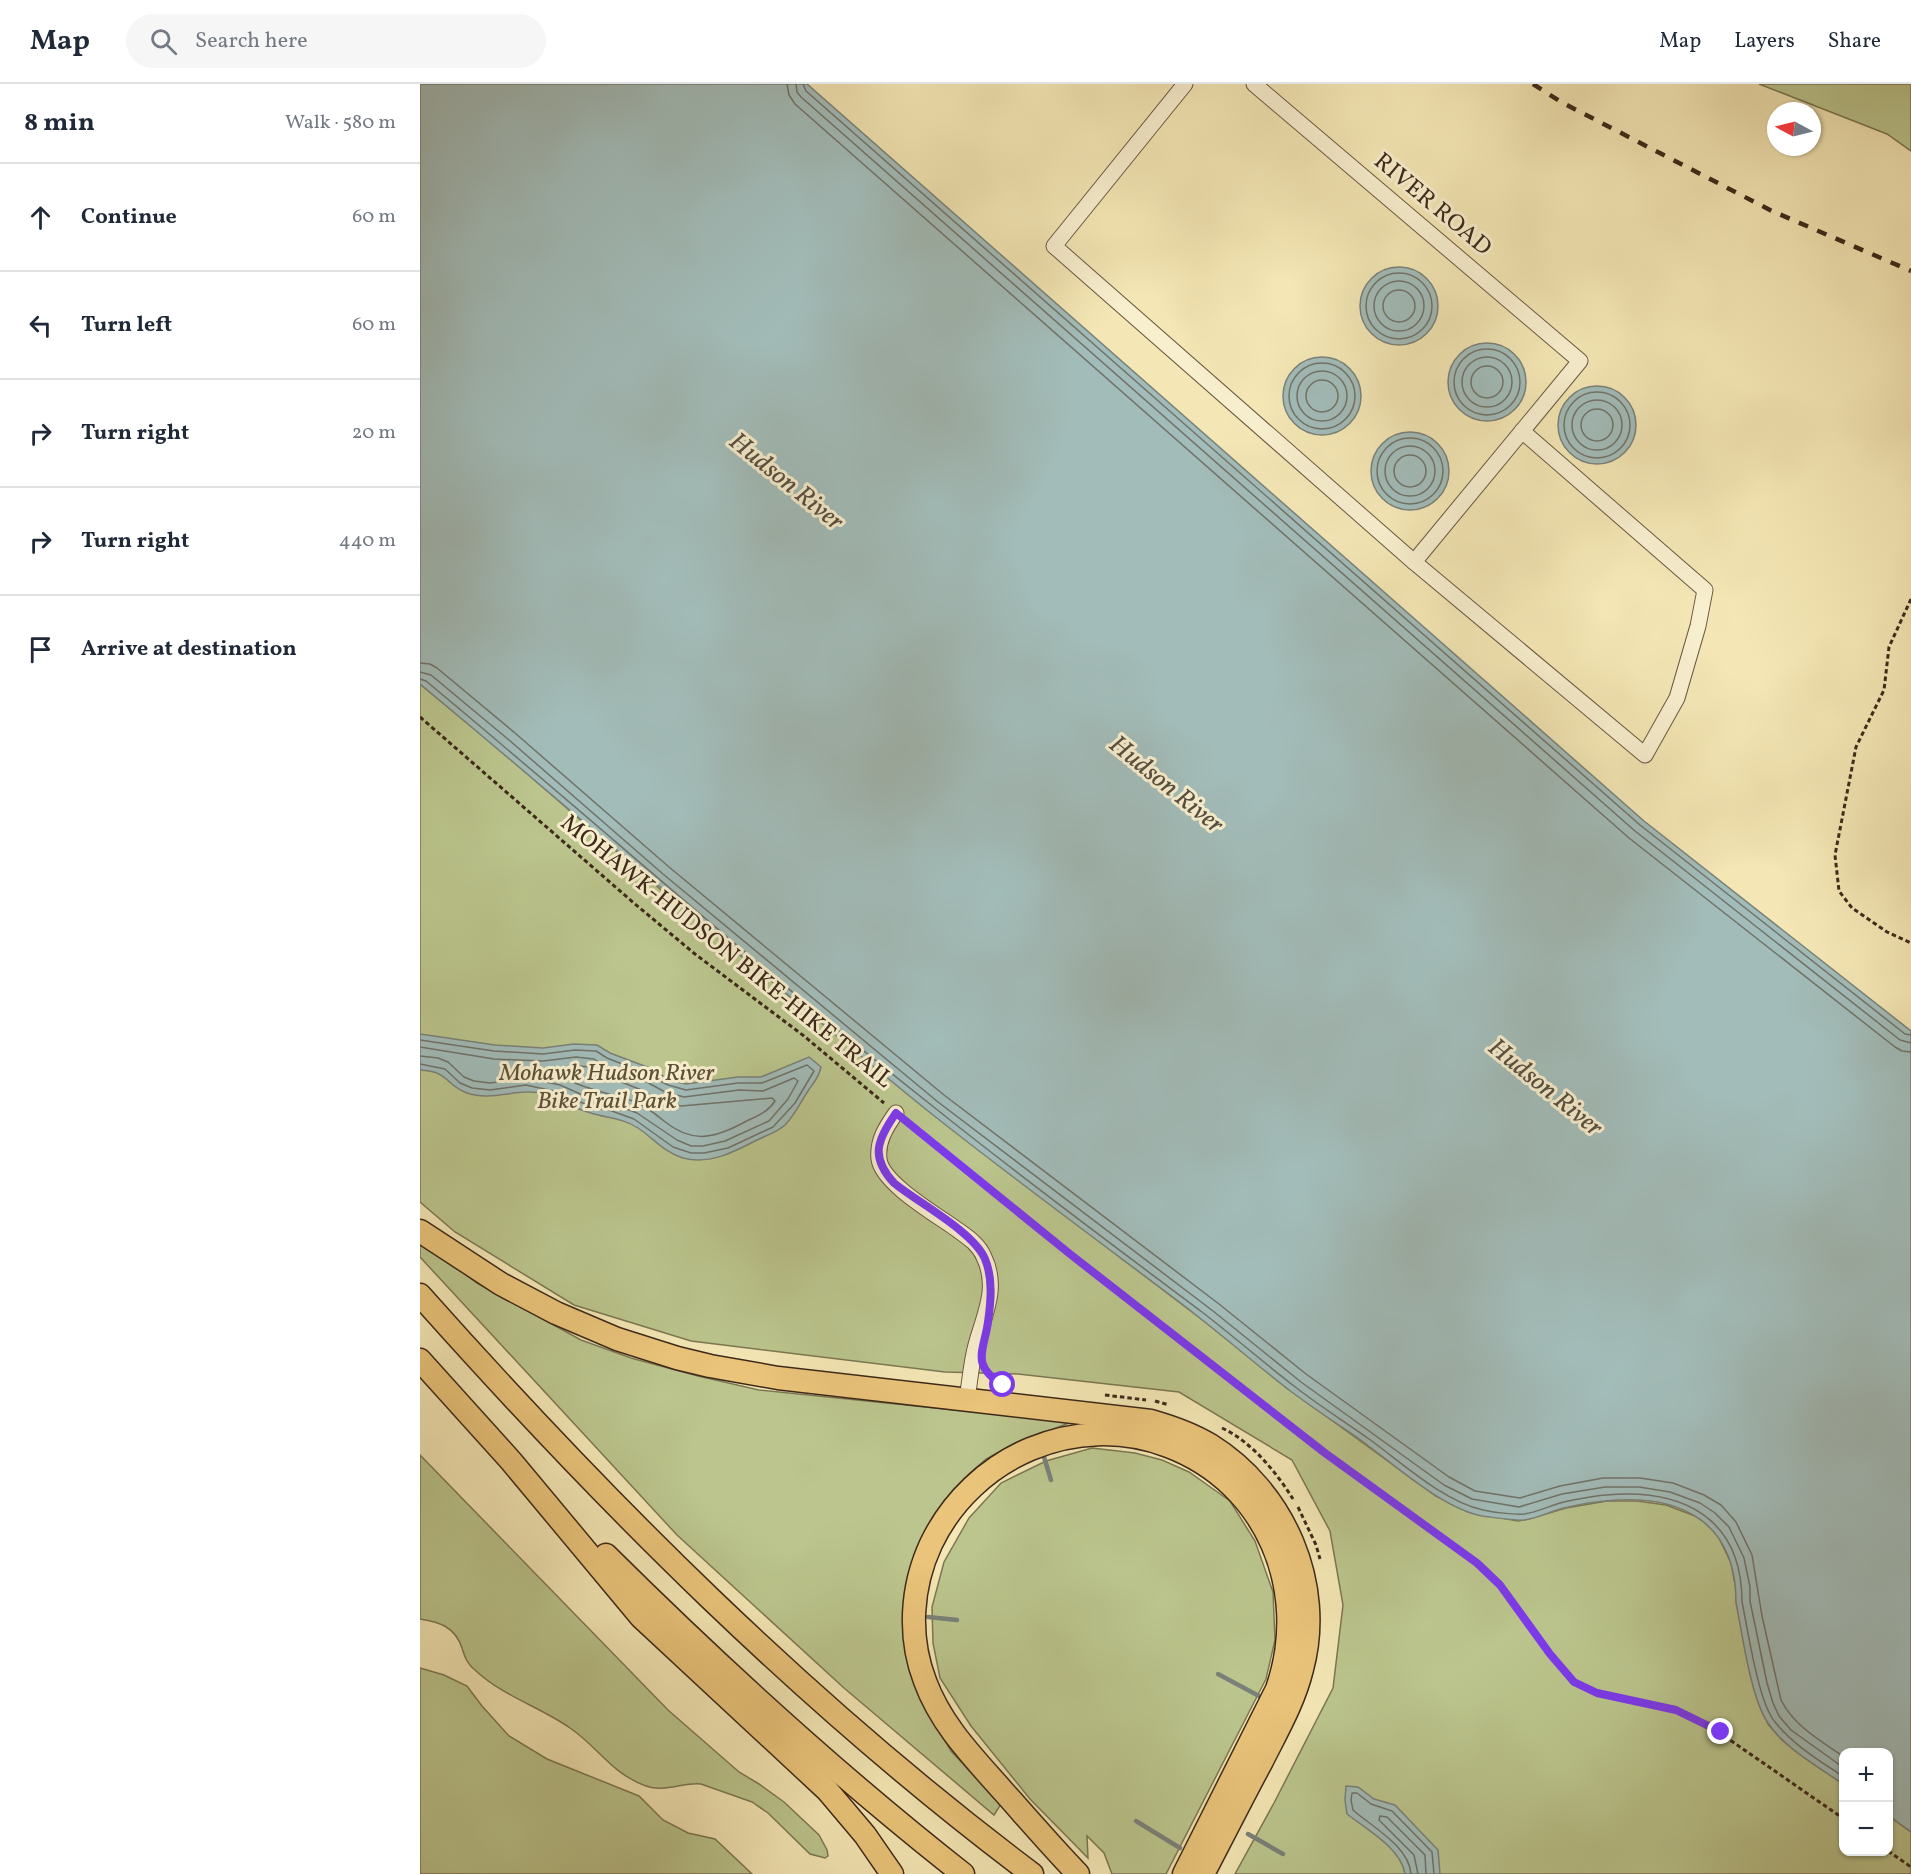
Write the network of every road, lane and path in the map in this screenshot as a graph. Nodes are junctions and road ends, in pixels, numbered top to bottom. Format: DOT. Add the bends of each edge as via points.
graph roads {
  1 [pos="1185,84"];
  2 [pos="1254,84"];
  3 [pos="1522,431"];
  4 [pos="1414,561"];
  5 [pos="1911,599"];
  6 [pos="420,717"];
  7 [pos="1911,943"];
  8 [pos="896,1113"];
  9 [pos="420,1231"];
  10 [pos="420,1295"];
  11 [pos="420,1360"];
  12 [pos="983,1364"];
  13 [pos="1003,1385"];
  14 [pos="1095,1394"];
  15 [pos="967,1399"];
  16 [pos="1173,1407"];
  17 [pos="1216,1425"];
  18 [pos="511,1461"];
  19 [pos="1321,1566"];
  20 [pos="1839,1816"];
  21 [pos="1893,1854"];
  22 [pos="1911,1867"];
  23 [pos="892,1874"];
  24 [pos="963,1874"];
  25 [pos="1032,1874"];
  26 [pos="1078,1874"];
  27 [pos="1184,1874"];
  28 [pos="1203,1874"];
  1 -- 4 [label="street" via="1054,246"];
  2 -- 3 [label="street, RIVER ROAD" via="1580,361"];
  3 -- 4 [label="street"];
  3 -- 4 [label="street" via="1705,590 1677,698 1645,756"];
  5 -- 7 [label="path" via="1889,647 1884,690 1856,747 1834,855 1839,891 1852,908"];
  6 -- 8 [label="path, MOHAWK-HUDSON BIKE-HIKE TRAIL" via="644,912"];
  8 -- 15 [label="street" via="879,1143 884,1171 975,1243 990,1276 990,1302 973,1357"];
  8 -- 20 [label="path, MOHAWK-HUDSON BIKE-HIKE TRAIL" via="1297,1431 1477,1563 1500,1585 1574,1682 1597,1693 1676,1710 1707,1724"];
  9 -- 15 [label="highway" via="474,1269 527,1299 645,1348 744,1373"];
  10 -- 25 [label="highway" via="514,1401 697,1586 880,1751"];
  11 -- 18 [label="highway"];
  12 -- 13 [label="path"];
  14 -- 16 [label="path" via="1162,1402"];
  15 -- 28 [label="highway" via="1128,1417 1175,1428 1209,1444 1241,1468 1283,1521 1302,1568 1307,1596 1308,1632 1303,1667 1285,1714"];
  17 -- 19 [label="path" via="1257,1454 1283,1483 1303,1516"];
  18 -- 23 [label="highway" via="641,1617 827,1790"];
  18 -- 24 [label="highway" via="731,1676"];
  21 -- 22 [label="path"];
  26 -- 27 [label="highway" via="947,1726 922,1674 914,1617 919,1579 932,1543 948,1515 974,1484 1005,1460 1030,1448 1059,1439 1101,1434 1135,1437 1168,1446 1220,1476 1264,1528 1280,1561 1288,1596 1288,1650 1277,1689"];
}
